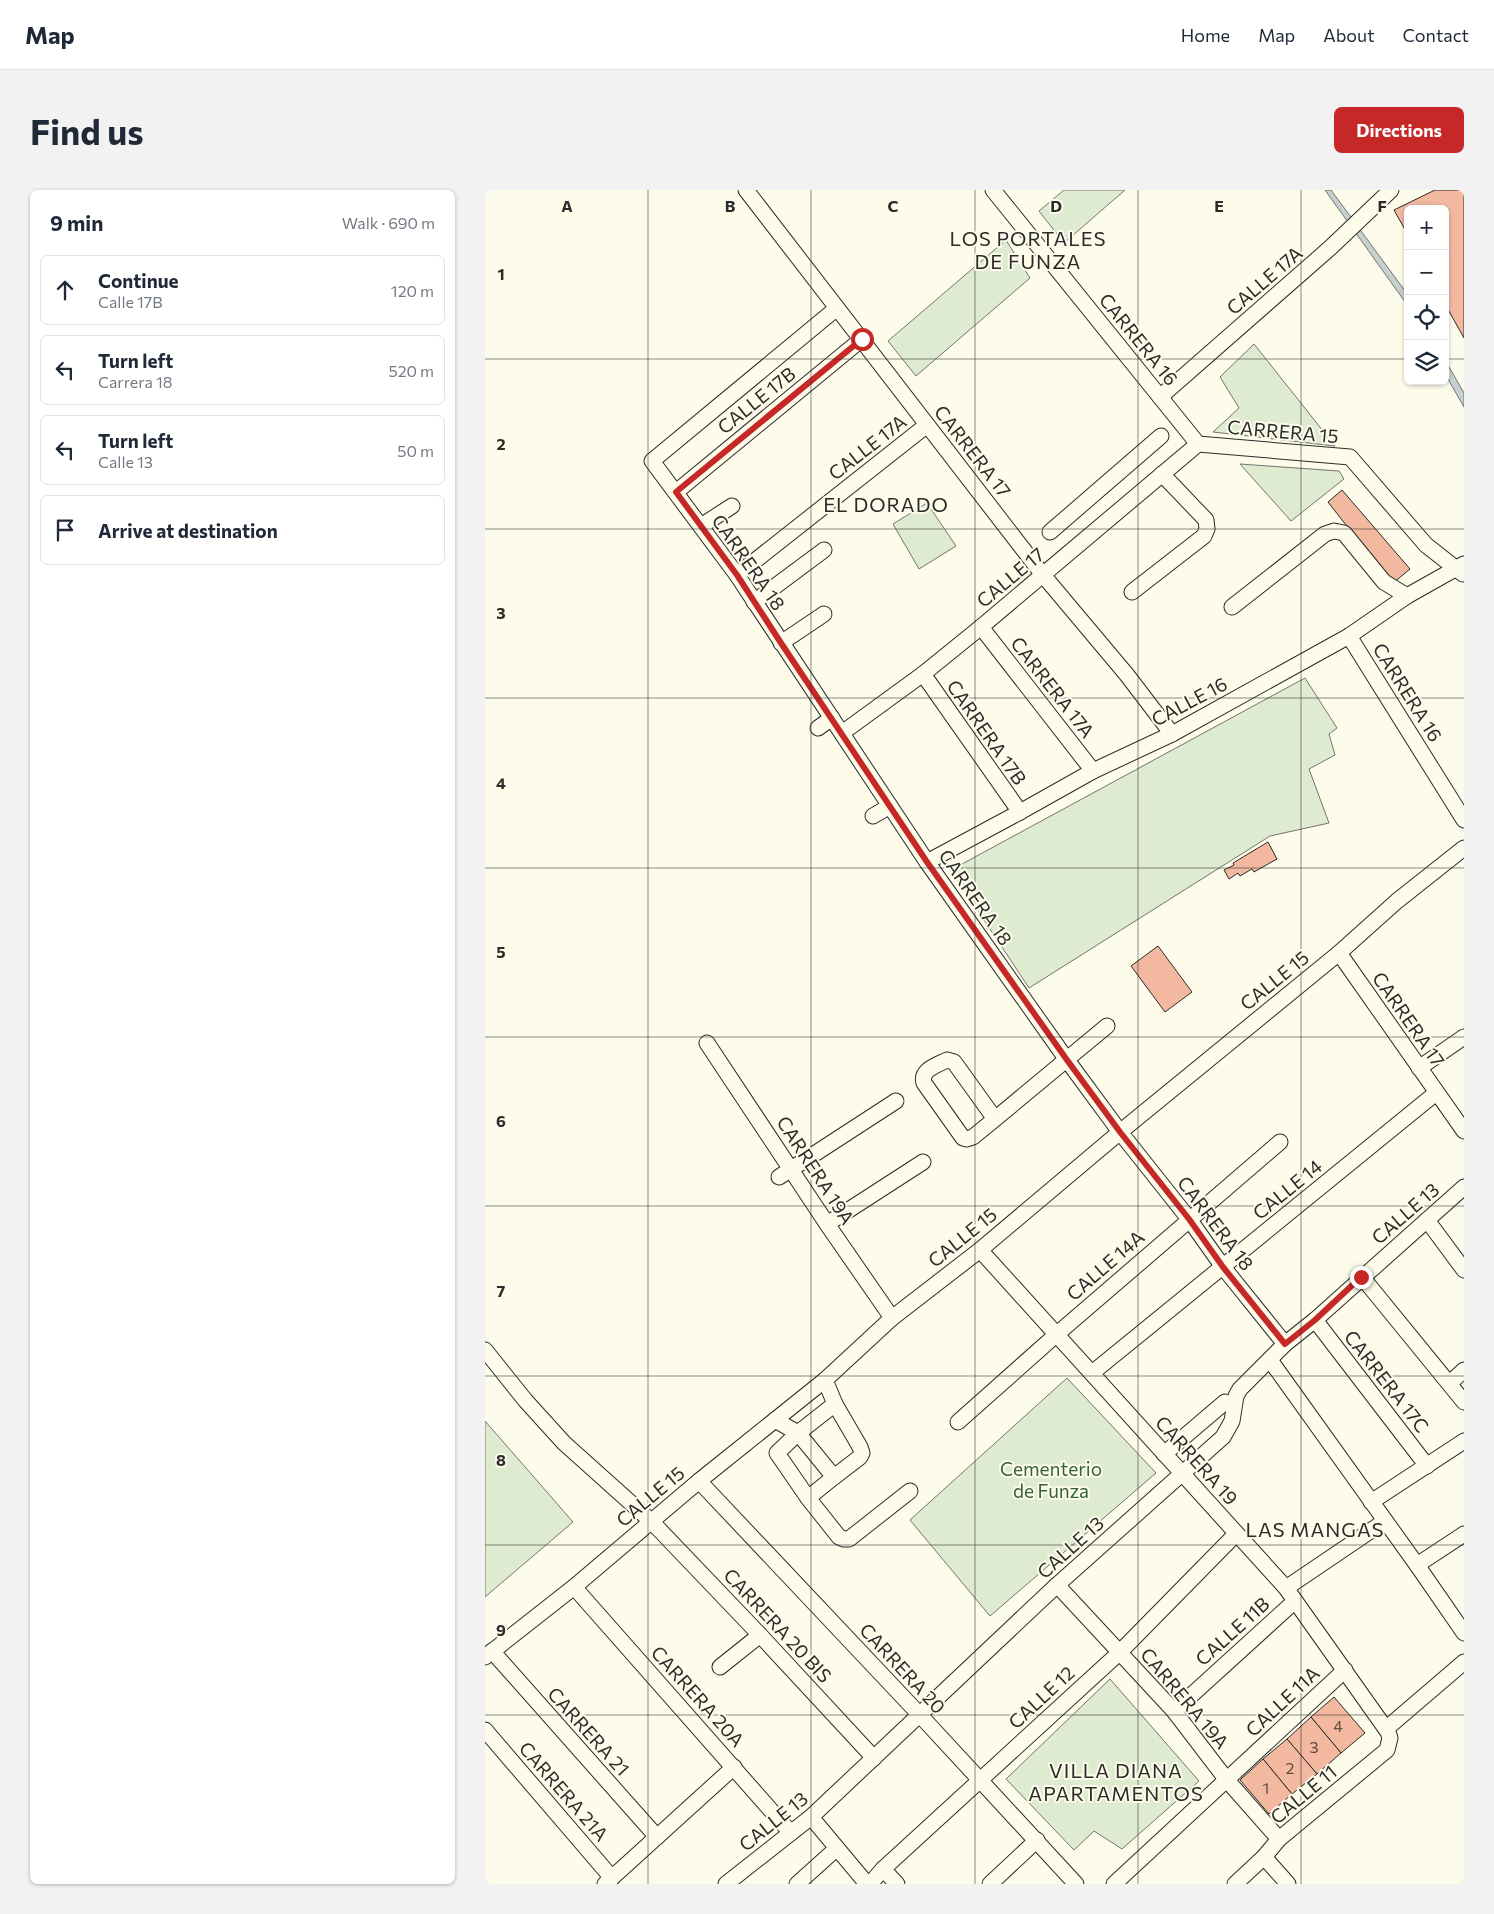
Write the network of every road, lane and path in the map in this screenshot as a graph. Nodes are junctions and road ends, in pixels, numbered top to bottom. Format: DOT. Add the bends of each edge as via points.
graph roads {
  1 [pos="746,190"];
  2 [pos="993,190"];
  3 [pos="1391,190"];
  4 [pos="837,308"];
  5 [pos="862,339"];
  6 [pos="1161,397"];
  7 [pos="927,425"];
  8 [pos="1161,436"];
  9 [pos="1198,444"];
  10 [pos="652,461"];
  11 [pos="1162,474"];
  12 [pos="676,492"];
  13 [pos="732,506"];
  14 [pos="701,526"];
  15 [pos="1050,532"];
  16 [pos="824,550"];
  17 [pos="1462,569"];
  18 [pos="1043,574"];
  19 [pos="737,575"];
  20 [pos="1132,592"];
  21 [pos="1407,596"];
  22 [pos="754,602"];
  23 [pos="1232,607"];
  24 [pos="824,614"];
  25 [pos="981,627"];
  26 [pos="1349,636"];
  27 [pos="781,643"];
  28 [pos="923,674"];
  29 [pos="832,718"];
  30 [pos="818,728"];
  31 [pos="842,732"];
  32 [pos="1172,734"];
  33 [pos="1093,771"];
  34 [pos="890,806"];
  35 [pos="1019,812"];
  36 [pos="873,816"];
  37 [pos="1464,820"];
  38 [pos="1464,848"];
  39 [pos="927,862"];
  40 [pos="1339,953"];
  41 [pos="1107,1026"];
  42 [pos="1464,1037"];
  43 [pos="707,1043"];
  44 [pos="1067,1060"];
  45 [pos="1419,1068"];
  46 [pos="1436,1093"];
  47 [pos="895,1101"];
  48 [pos="995,1119"];
  49 [pos="1120,1132"];
  50 [pos="1464,1132"];
  51 [pos="1280,1142"];
  52 [pos="923,1162"];
  53 [pos="785,1173"];
  54 [pos="1464,1187"];
  55 [pos="1189,1219"];
  56 [pos="1427,1220"];
  57 [pos="827,1224"];
  58 [pos="980,1250"];
  59 [pos="1223,1267"];
  60 [pos="1464,1270"];
  61 [pos="1361,1277"];
  62 [pos="892,1318"];
  63 [pos="1315,1320"];
  64 [pos="1057,1334"];
  65 [pos="1285,1344"];
  66 [pos="485,1350"];
  67 [pos="1270,1360"];
  68 [pos="1464,1370"];
  69 [pos="1093,1373"];
  70 [pos="825,1380"];
  71 [pos="1450,1383"];
  72 [pos="1225,1402"];
  73 [pos="1464,1402"];
  74 [pos="835,1404"];
  75 [pos="775,1420"];
  76 [pos="958,1422"];
  77 [pos="798,1433"];
  78 [pos="1464,1441"];
  79 [pos="1164,1454"];
  80 [pos="1427,1466"];
  81 [pos="1182,1472"];
  82 [pos="834,1477"];
  83 [pos="699,1481"];
  84 [pos="909,1491"];
  85 [pos="808,1498"];
  86 [pos="1371,1502"];
  87 [pos="651,1521"];
  88 [pos="1385,1521"];
  89 [pos="1236,1534"];
  90 [pos="1464,1534"];
  91 [pos="1417,1565"];
  92 [pos="1057,1586"];
  93 [pos="573,1587"];
  94 [pos="1286,1588"];
  95 [pos="1295,1601"];
  96 [pos="1462,1625"];
  97 [pos="760,1635"];
  98 [pos="1119,1652"];
  99 [pos="488,1654"];
  100 [pos="1464,1662"];
  101 [pos="721,1666"];
  102 [pos="1345,1670"];
  103 [pos="1174,1711"];
  104 [pos="919,1714"];
  105 [pos="485,1730"];
  106 [pos="1387,1730"];
  107 [pos="874,1758"];
  108 [pos="734,1767"];
  109 [pos="981,1780"];
  110 [pos="1226,1780"];
  111 [pos="811,1818"];
  112 [pos="791,1833"];
  113 [pos="657,1837"];
  114 [pos="1037,1840"];
  115 [pos="1279,1840"];
  116 [pos="836,1849"];
  117 [pos="1264,1857"];
  118 [pos="883,1869"];
  119 [pos="609,1881"];
  120 [pos="726,1884"];
  121 [pos="797,1884"];
  122 [pos="868,1884"];
  123 [pos="897,1884"];
  124 [pos="990,1884"];
  125 [pos="1076,1884"];
  126 [pos="1114,1884"];
  127 [pos="1235,1884"];
  128 [pos="1288,1884"];
  1 -- 4 [label="street, CARRERA 17"];
  2 -- 6 [label="street, CARRERA 16"];
  3 -- 6 [label="street, CALLE 17A" via="1346,234 1326,245"];
  4 -- 5 [label="street, CARRERA 17"];
  4 -- 10 [label="street, CALLE 17B"];
  5 -- 7 [label="street, CARRERA 17"];
  5 -- 12 [label="street, CALLE 17B"];
  6 -- 9 [label="street, CARRERA 16"];
  7 -- 18 [label="street, CARRERA 17"];
  7 -- 19 [label="street, CALLE 17A"];
  8 -- 15 [label="street"];
  9 -- 11 [label="street, CALLE 17"];
  9 -- 17 [label="street, CARRERA 15" via="1355,453 1426,545 1443,560"];
  10 -- 12 [label="street, CARRERA 18"];
  11 -- 18 [label="street, CALLE 17" via="1129,494"];
  11 -- 20 [label="street" via="1206,520 1207,529 1204,536"];
  12 -- 14 [label="street, CARRERA 18"];
  13 -- 14 [label="street"];
  14 -- 19 [label="street, CARRERA 18"];
  16 -- 22 [label="street"];
  17 -- 21 [label="street, CALLE 16"];
  18 -- 25 [label="street, CALLE 17"];
  18 -- 32 [label="street, CARRERA 17"];
  19 -- 22 [label="street, CARRERA 18"];
  21 -- 23 [label="street" via="1384,582 1344,533 1334,531 1325,534"];
  21 -- 26 [label="street, CALLE 16"];
  22 -- 27 [label="street, CARRERA 18"];
  24 -- 27 [label="street"];
  25 -- 28 [label="street, CALLE 17"];
  25 -- 33 [label="street, CARRERA 17A"];
  26 -- 32 [label="street, CALLE 16"];
  26 -- 37 [label="street, CARRERA 16"];
  27 -- 29 [label="street, CARRERA 18"];
  28 -- 31 [label="street, CALLE 17"];
  28 -- 35 [label="street, CARRERA 17B"];
  29 -- 30 [label="street"];
  29 -- 31 [label="street, CARRERA 18"];
  31 -- 34 [label="street, CARRERA 18"];
  32 -- 33 [label="street, CALLE 16"];
  33 -- 35 [label="street, CALLE 16"];
  34 -- 36 [label="street"];
  34 -- 39 [label="street, CARRERA 18"];
  35 -- 39 [label="street, CALLE 16"];
  38 -- 40 [label="street, CALLE 15" via="1397,901"];
  39 -- 44 [label="street, CARRERA 18" via="1000,977"];
  40 -- 45 [label="street, CARRERA 17"];
  40 -- 49 [label="street, CALLE 15"];
  41 -- 44 [label="street"];
  42 -- 45 [label="street"];
  43 -- 53 [label="street, CARRERA 19A"];
  44 -- 48 [label="street"];
  44 -- 49 [label="street, CARRERA 18"];
  45 -- 46 [label="street, CARRERA 17"];
  46 -- 50 [label="street, CARRERA 17"];
  46 -- 59 [label="street, CALLE 14"];
  47 -- 53 [label="street"];
  48 -- 48 [label="street" via="954,1062 947,1060 925,1072 924,1083 963,1138 973,1137"];
  49 -- 55 [label="street, CARRERA 18"];
  49 -- 58 [label="street, CALLE 15"];
  51 -- 55 [label="street, CALLE 14A"];
  52 -- 57 [label="street"];
  53 -- 57 [label="street, CARRERA 19A"];
  54 -- 56 [label="street, CALLE 13"];
  55 -- 59 [label="street, CARRERA 18"];
  55 -- 64 [label="street, CALLE 14A"];
  56 -- 60 [label="street"];
  56 -- 61 [label="street, CALLE 13"];
  57 -- 62 [label="street, CARRERA 19A"];
  58 -- 62 [label="street, CALLE 15"];
  58 -- 64 [label="street, CARRERA 19"];
  59 -- 65 [label="street, CARRERA 18"];
  59 -- 69 [label="street, CALLE 14"];
  61 -- 63 [label="street, CALLE 13"];
  61 -- 71 [label="street"];
  62 -- 70 [label="street, CALLE 15"];
  63 -- 65 [label="street, CALLE 13"];
  63 -- 80 [label="street, CARRERA 17C"];
  64 -- 69 [label="street, CARRERA 19"];
  64 -- 76 [label="street, CALLE 14A"];
  65 -- 67 [label="street, CALLE 13"];
  66 -- 87 [label="street, CARRERA 20 BIS" via="564,1443"];
  67 -- 81 [label="street, CALLE 13" via="1240,1389 1232,1421 1223,1436"];
  67 -- 86 [label="street"];
  68 -- 71 [label="street"];
  69 -- 79 [label="street, CARRERA 19"];
  70 -- 74 [label="street"];
  70 -- 75 [label="street, CALLE 15"];
  71 -- 73 [label="street"];
  72 -- 79 [label="street"];
  74 -- 77 [label="street"];
  74 -- 82 [label="street" via="862,1453"];
  75 -- 77 [label="street"];
  75 -- 83 [label="street, CALLE 15"];
  77 -- 82 [label="street"];
  77 -- 85 [label="street" via="777,1452"];
  78 -- 80 [label="street"];
  79 -- 81 [label="street, CARRERA 19"];
  80 -- 86 [label="street"];
  81 -- 89 [label="street, CARRERA 19"];
  81 -- 92 [label="street, CALLE 13"];
  82 -- 85 [label="street"];
  83 -- 87 [label="street, CALLE 15"];
  83 -- 104 [label="street, CARRERA 20"];
  84 -- 85 [label="street" via="849,1539 839,1537"];
  86 -- 88 [label="street"];
  87 -- 93 [label="street, CALLE 15"];
  87 -- 97 [label="street, CARRERA 20 BIS"];
  88 -- 91 [label="street"];
  88 -- 94 [label="street, CALLE 11B"];
  89 -- 94 [label="street, CARRERA 19"];
  89 -- 98 [label="street, CALLE 12"];
  90 -- 91 [label="street"];
  91 -- 96 [label="street"];
  92 -- 98 [label="street, CARRERA 19A"];
  92 -- 104 [label="street, CALLE 13"];
  93 -- 99 [label="street, CALLE 15"];
  93 -- 108 [label="street, CARRERA 20A"];
  94 -- 95 [label="street, CARRERA 19"];
  95 -- 102 [label="street, CARRERA 19"];
  95 -- 103 [label="street, CALLE 11B"];
  97 -- 101 [label="street"];
  97 -- 107 [label="street, CARRERA 20 BIS"];
  98 -- 103 [label="street, CARRERA 19A"];
  98 -- 109 [label="street, CALLE 12"];
  99 -- 113 [label="street, CARRERA 21"];
  100 -- 106 [label="street"];
  102 -- 106 [label="street, CARRERA 19"];
  102 -- 110 [label="street, CALLE 11A"];
  103 -- 110 [label="street, CARRERA 19A"];
  104 -- 107 [label="street, CALLE 13"];
  104 -- 109 [label="street, CARRERA 20"];
  105 -- 119 [label="street, CARRERA 21A"];
  106 -- 115 [label="street, CALLE 11" via="1390,1738 1387,1750"];
  107 -- 111 [label="street, CALLE 13"];
  108 -- 112 [label="street, CARRERA 20A"];
  108 -- 113 [label="street"];
  109 -- 114 [label="street, CARRERA 20"];
  109 -- 118 [label="street, CALLE 12"];
  110 -- 115 [label="street, CARRERA 19A"];
  110 -- 126 [label="street, CALLE 11A"];
  111 -- 112 [label="street, CALLE 13"];
  111 -- 116 [label="street"];
  112 -- 120 [label="street, CALLE 13"];
  113 -- 119 [label="street"];
  114 -- 124 [label="street"];
  114 -- 125 [label="street, CARRERA 20"];
  115 -- 117 [label="street, CALLE 11"];
  116 -- 121 [label="street"];
  116 -- 122 [label="street"];
  117 -- 127 [label="street, CALLE 11"];
  117 -- 128 [label="street"];
  118 -- 122 [label="street, CALLE 12"];
  118 -- 123 [label="street"];
}
